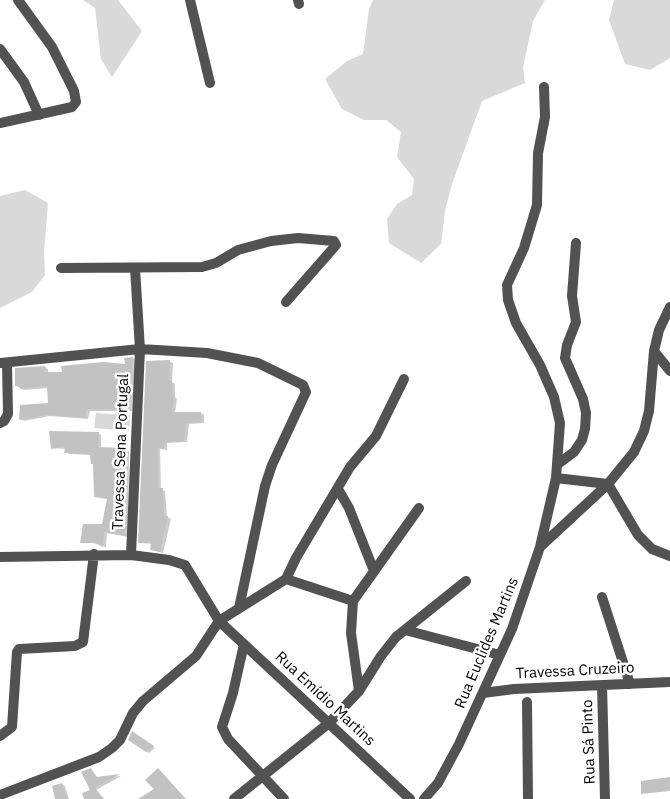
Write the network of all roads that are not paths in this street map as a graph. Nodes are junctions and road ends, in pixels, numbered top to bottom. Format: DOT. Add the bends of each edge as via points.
graph roads {
  1 [pos="18,0"];
  2 [pos="190,0"];
  3 [pos="0,50"];
  4 [pos="210,83"];
  5 [pos="544,87"];
  6 [pos="38,115"];
  7 [pos="0,123"];
  8 [pos="576,243"];
  9 [pos="61,268"];
  10 [pos="135,268"];
  11 [pos="286,302"];
  12 [pos="670,307"];
  13 [pos="140,349"];
  14 [pos="654,351"];
  15 [pos="3,363"];
  16 [pos="670,371"];
  17 [pos="404,379"];
  18 [pos="0,423"];
  19 [pos="558,464"];
  20 [pos="556,478"];
  21 [pos="608,484"];
  22 [pos="338,489"];
  23 [pos="419,508"];
  24 [pos="540,547"];
  25 [pos="94,554"];
  26 [pos="131,555"];
  27 [pos="670,556"];
  28 [pos="0,557"];
  29 [pos="374,571"];
  30 [pos="286,579"];
  31 [pos="466,581"];
  32 [pos="602,597"];
  33 [pos="353,601"];
  34 [pos="239,608"];
  35 [pos="220,621"];
  36 [pos="405,630"];
  37 [pos="244,644"];
  38 [pos="500,655"];
  39 [pos="670,682"];
  40 [pos="630,684"];
  41 [pos="602,685"];
  42 [pos="359,691"];
  43 [pos="483,693"];
  44 [pos="527,702"];
  45 [pos="329,723"];
  46 [pos="0,736"];
  47 [pos="263,776"];
  48 [pos="0,795"];
  49 [pos="234,799"];
  50 [pos="284,799"];
  51 [pos="410,799"];
  52 [pos="424,799"];
  53 [pos="528,799"];
  54 [pos="606,799"];
  1 -- 6 [label="street" via="60,60 76,96 72,107"];
  2 -- 4 [label="street"];
  3 -- 6 [label="street" via="24,82"];
  5 -- 19 [label="street, Rua Euclides Martins" via="545,117 538,153 537,206 533,226 507,285 510,309 554,397 560,423"];
  6 -- 7 [label="street"];
  8 -- 19 [label="street" via="572,296 576,322 565,358 583,399 585,429 574,452"];
  9 -- 10 [label="street"];
  10 -- 11 [label="street" via="209,266 238,250 271,241 298,238 334,240 336,245"];
  10 -- 13 [label="street, Travessa Sena Portugal"];
  12 -- 14 [label="street"];
  13 -- 15 [label="street"];
  13 -- 26 [label="street, Travessa Sena Portugal"];
  13 -- 34 [label="street" via="233,356 258,362 300,383 306,392 272,465"];
  14 -- 16 [label="street"];
  14 -- 21 [label="street" via="644,431 634,452"];
  15 -- 18 [label="street" via="8,414"];
  17 -- 22 [label="street" via="376,436 350,467"];
  19 -- 20 [label="street, Rua Euclides Martins"];
  20 -- 21 [label="street"];
  20 -- 24 [label="street, Rua Euclides Martins"];
  21 -- 24 [label="street"];
  21 -- 27 [label="street" via="638,535 652,549"];
  22 -- 29 [label="street"];
  22 -- 30 [label="street"];
  23 -- 29 [label="street"];
  24 -- 38 [label="street, Rua Euclides Martins"];
  25 -- 26 [label="street, Rua Emídio Martins"];
  25 -- 28 [label="street, Rua Emídio Martins"];
  25 -- 46 [label="street" via="82,642 75,646 19,650 12,727"];
  26 -- 35 [label="street, Rua Emídio Martins" via="185,565"];
  29 -- 33 [label="street"];
  30 -- 33 [label="street"];
  30 -- 34 [label="street"];
  31 -- 36 [label="street"];
  32 -- 40 [label="street"];
  33 -- 42 [label="street" via="351,633"];
  34 -- 35 [label="street"];
  35 -- 37 [label="street, Rua Emídio Martins"];
  35 -- 48 [label="street" via="196,656 132,713 120,740 112,748 99,757"];
  36 -- 38 [label="street"];
  36 -- 42 [label="street" via="381,656"];
  37 -- 45 [label="street, Rua Emídio Martins"];
  37 -- 47 [label="street" via="222,728 228,739"];
  38 -- 43 [label="street, Rua Euclides Martins"];
  39 -- 40 [label="street, Travessa Cruzeiro"];
  40 -- 41 [label="street, Travessa Cruzeiro"];
  41 -- 43 [label="street, Travessa Cruzeiro"];
  41 -- 54 [label="street, Rua Sá Pinto"];
  42 -- 45 [label="street"];
  43 -- 52 [label="street, Rua Euclides Martins" via="438,783"];
  44 -- 53 [label="street"];
  45 -- 47 [label="street"];
  45 -- 51 [label="street, Rua Emídio Martins"];
  47 -- 49 [label="street"];
  47 -- 50 [label="street"];
}
